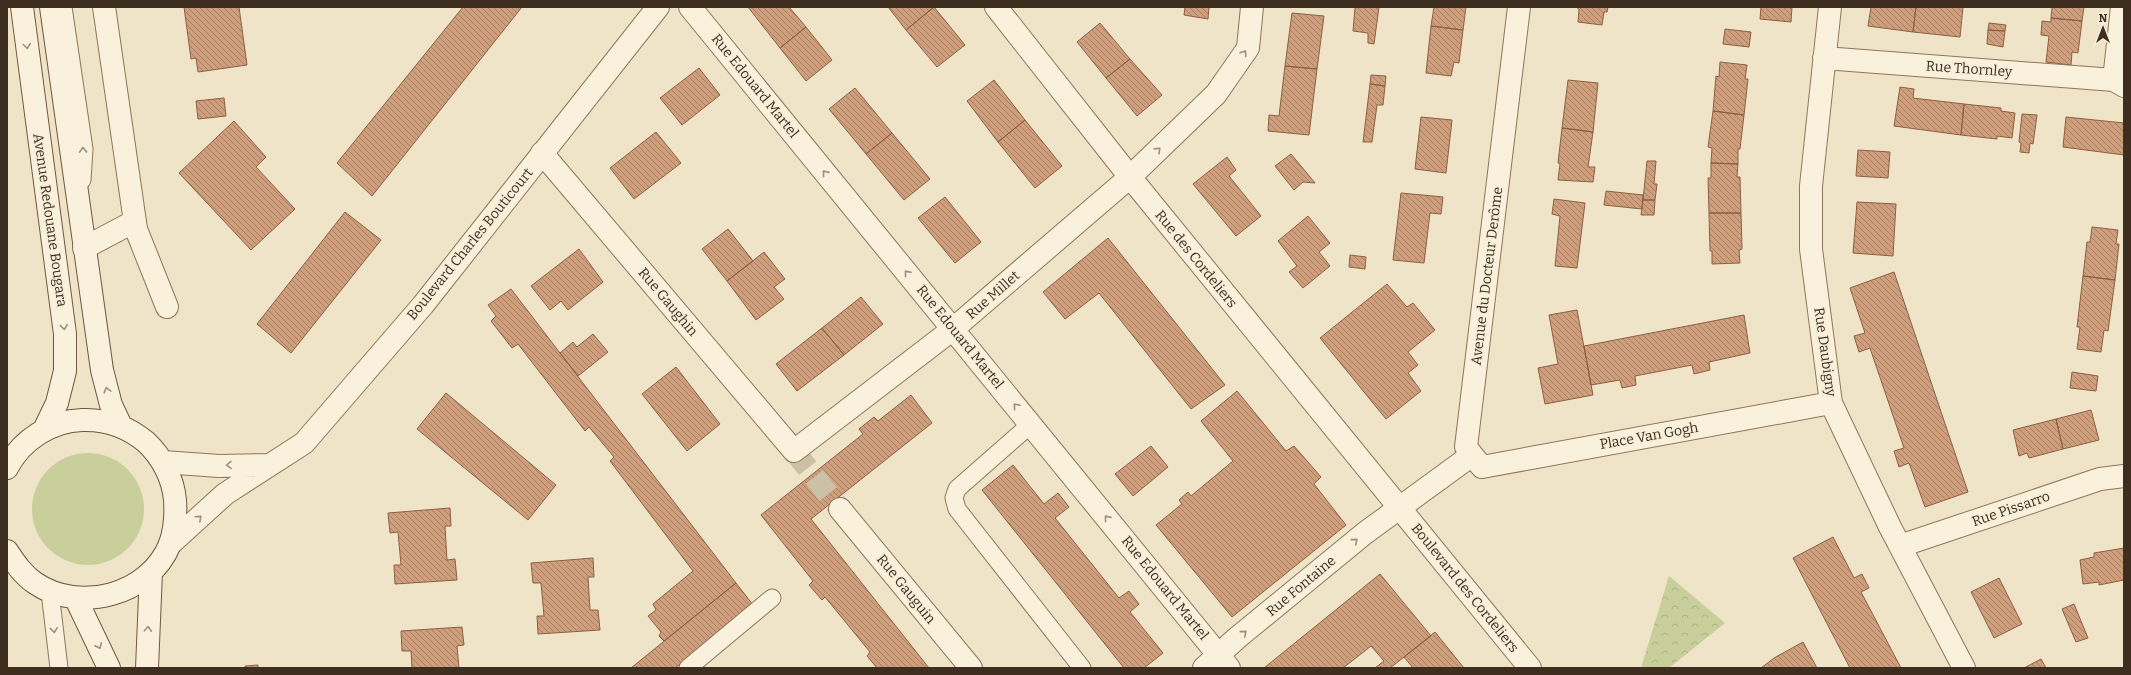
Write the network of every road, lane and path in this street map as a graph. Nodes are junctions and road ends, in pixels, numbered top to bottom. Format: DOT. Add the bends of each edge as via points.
graph roads {
  1 [pos="22,7"];
  2 [pos="51,7"];
  3 [pos="63,7"];
  4 [pos="104,7"];
  5 [pos="658,7"];
  6 [pos="690,7"];
  7 [pos="996,7"];
  8 [pos="1252,7"];
  9 [pos="1519,7"];
  10 [pos="1830,7"];
  11 [pos="2122,7"];
  12 [pos="1824,58"];
  13 [pos="2119,83"];
  14 [pos="542,153"];
  15 [pos="1130,177"];
  16 [pos="80,216"];
  17 [pos="135,221"];
  18 [pos="84,248"];
  19 [pos="167,307"];
  20 [pos="953,329"];
  21 [pos="1831,403"];
  22 [pos="1031,424"];
  23 [pos="121,426"];
  24 [pos="44,430"];
  25 [pos="794,451"];
  26 [pos="1472,455"];
  27 [pos="8,460"];
  28 [pos="163,462"];
  29 [pos="268,465"];
  30 [pos="2124,476"];
  31 [pos="1400,507"];
  32 [pos="840,509"];
  33 [pos="170,544"];
  34 [pos="1900,546"];
  35 [pos="7,552"];
  36 [pos="14,571"];
  37 [pos="151,572"];
  38 [pos="50,592"];
  39 [pos="772,598"];
  40 [pos="76,599"];
  41 [pos="1217,664"];
  42 [pos="58,668"];
  43 [pos="109,668"];
  44 [pos="147,668"];
  45 [pos="688,668"];
  46 [pos="971,668"];
  47 [pos="1082,668"];
  48 [pos="1530,668"];
  49 [pos="1964,668"];
  1 -- 24 [label="street, Avenue Redouane Bougara, one-way" via="65,334 65,371 57,403"];
  2 -- 16 [label="street"];
  16 -- 3 [label="lane, one-way" via="84,149"];
  4 -- 17 [label="street"];
  5 -- 14 [label="street, Boulevard Charles Bouticourt"];
  20 -- 6 [label="street, Rue Edouard Martel, one-way"];
  7 -- 15 [label="street, Rue des Cordeliers"];
  15 -- 8 [label="street, Rue Millet, one-way" via="1216,94 1248,48"];
  9 -- 26 [label="street, Avenue du Docteur Derôme" via="1466,447"];
  10 -- 12 [label="street, Rue Daubigny"];
  11 -- 13 [label="street, Rue Thornley"];
  12 -- 13 [label="street, Rue Thornley"];
  12 -- 21 [label="street, Rue Daubigny" via="1811,186 1811,249"];
  14 -- 25 [label="street, Rue Gaughin"];
  14 -- 29 [label="street, Boulevard Charles Bouticourt" via="427,300 304,443"];
  15 -- 20 [label="street, Rue Millet"];
  15 -- 31 [label="street, Rue des Cordeliers"];
  16 -- 18 [label="street"];
  17 -- 18 [label="street"];
  17 -- 19 [label="street"];
  23 -- 18 [label="street, one-way" via="111,405 102,370"];
  22 -- 20 [label="street, Rue Edouard Martel, one-way"];
  20 -- 25 [label="street, Rue Millet"];
  21 -- 26 [label="street, Place Van Gogh" via="1482,467"];
  21 -- 34 [label="street, Rue Daubigny"];
  41 -- 22 [label="street, Rue Edouard Martel, one-way"];
  22 -- 47 [label="lane" via="957,489 954,498 957,509"];
  23 -- 24 [label="street" via="102,421 82,420 63,422"];
  23 -- 28 [label="street" via="142,440"];
  24 -- 27 [label="street" via="25,443"];
  26 -- 31 [label="street"];
  29 -- 28 [label="street, one-way" via="219,466"];
  28 -- 33 [label="street" via="175,495 176,517"];
  33 -- 29 [label="street, Boulevard Charles Bouticourt, one-way" via="226,494"];
  30 -- 34 [label="street, Rue Pissarro" via="2100,479"];
  41 -- 31 [label="street, Rue Fontaine, one-way" via="1365,533"];
  31 -- 48 [label="street, Boulevard des Cordeliers"];
  32 -- 46 [label="street, Rue Gauguin"];
  33 -- 37 [label="street"];
  34 -- 49 [label="street, Rue Daubigny"];
  35 -- 36 [label="street"];
  36 -- 38 [label="street"];
  37 -- 40 [label="street" via="129,588 104,598"];
  44 -- 37 [label="street, one-way"];
  38 -- 40 [label="street"];
  38 -- 42 [label="lane, one-way"];
  39 -- 45 [label="lane"];
  40 -- 43 [label="street, one-way"];
}
